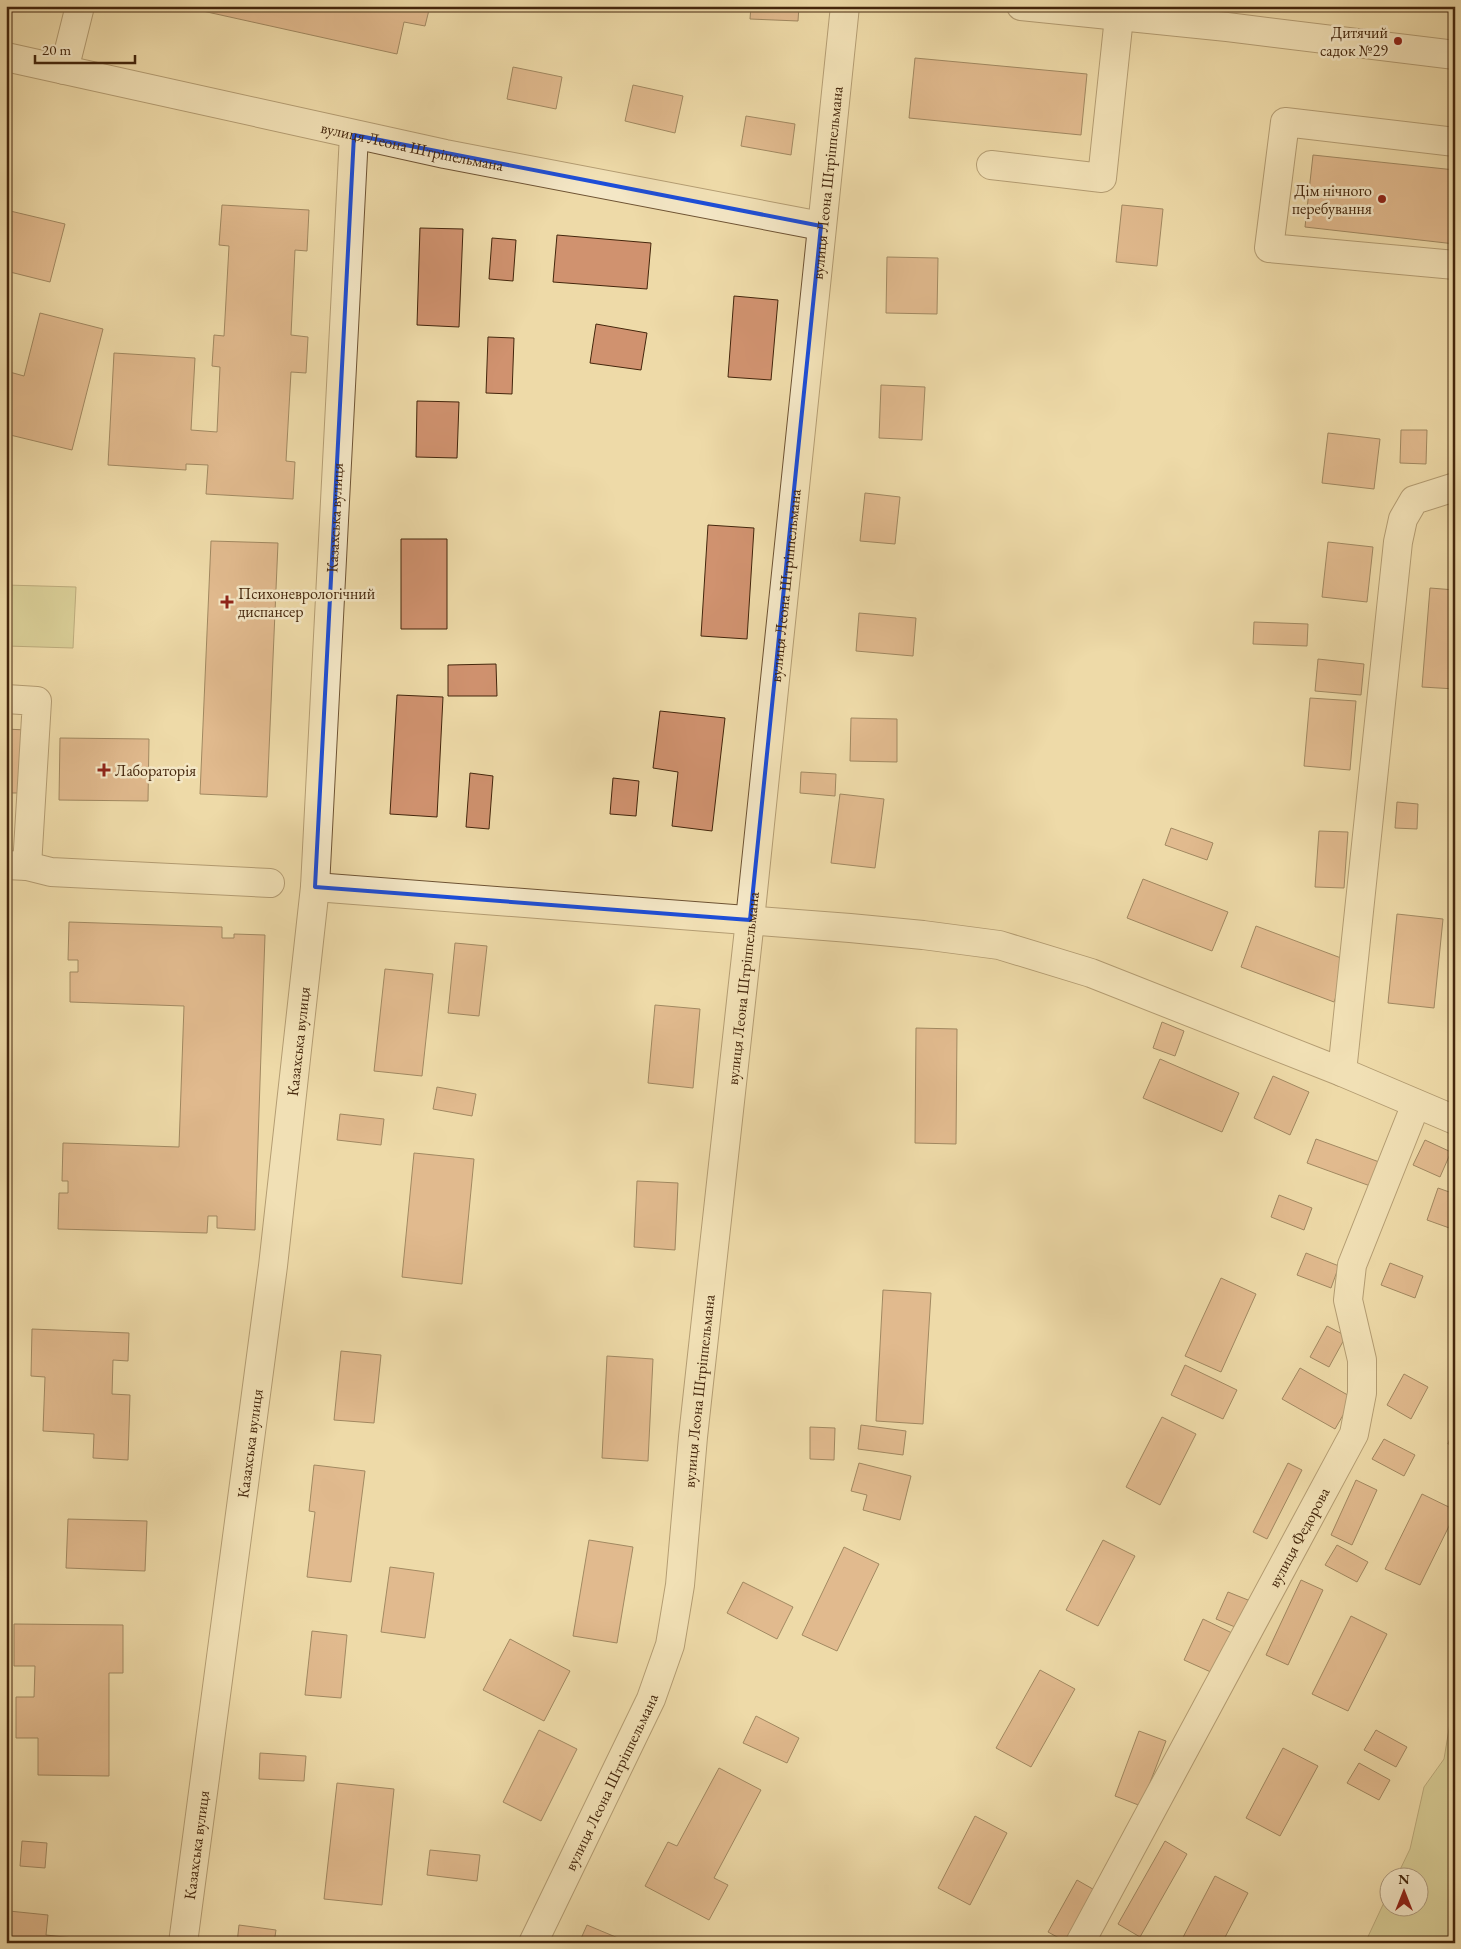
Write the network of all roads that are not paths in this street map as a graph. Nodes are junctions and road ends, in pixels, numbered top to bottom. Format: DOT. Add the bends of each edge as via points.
graph roads {
  1 [pos="80,6"];
  2 [pos="845,6"];
  3 [pos="1021,6"];
  4 [pos="1119,17"];
  5 [pos="1455,55"];
  6 [pos="6,57"];
  7 [pos="64,70"];
  8 [pos="354,135"];
  9 [pos="1455,142"];
  10 [pos="991,165"];
  11 [pos="821,226"];
  12 [pos="1455,265"];
  13 [pos="1455,487"];
  14 [pos="6,700"];
  15 [pos="16,865"];
  16 [pos="270,883"];
  17 [pos="315,887"];
  18 [pos="750,920"];
  19 [pos="1342,1072"];
  20 [pos="1416,1104"];
  21 [pos="1455,1120"];
  22 [pos="183,1943"];
  23 [pos="533,1943"];
  24 [pos="1080,1943"];
  1 -- 7 [label="street"];
  2 -- 11 [label="street, вулиця Леона Штріппельмана"];
  3 -- 4 [label="street"];
  4 -- 5 [label="street"];
  4 -- 10 [label="street" via="1102,178"];
  6 -- 7 [label="street, вулиця Леона Штріпельмана"];
  7 -- 8 [label="street, вулиця Леона Штріпельмана"];
  8 -- 11 [label="street, вулиця Леона Штріпельмана"];
  8 -- 17 [label="street, Казахська вулиця"];
  9 -- 12 [label="street" via="1285,122 1269,248"];
  11 -- 18 [label="street, вулиця Леона Штріппельмана"];
  13 -- 19 [label="street" via="1414,500 1403,519 1398,542"];
  14 -- 15 [label="street" via="36,701"];
  15 -- 16 [label="street" via="51,872"];
  17 -- 18 [label="street"];
  17 -- 22 [label="street, Казахська вулиця" via="273,1266"];
  18 -- 19 [label="street" via="924,934 999,945 1091,973"];
  18 -- 23 [label="street, вулиця Леона Штріппельмана" via="692,1438 680,1585 670,1645 651,1699"];
  19 -- 20 [label="street"];
  20 -- 21 [label="street"];
  20 -- 24 [label="street, вулиця Федорова" via="1352,1265 1348,1300 1362,1360 1362,1385 1354,1434"];
}
